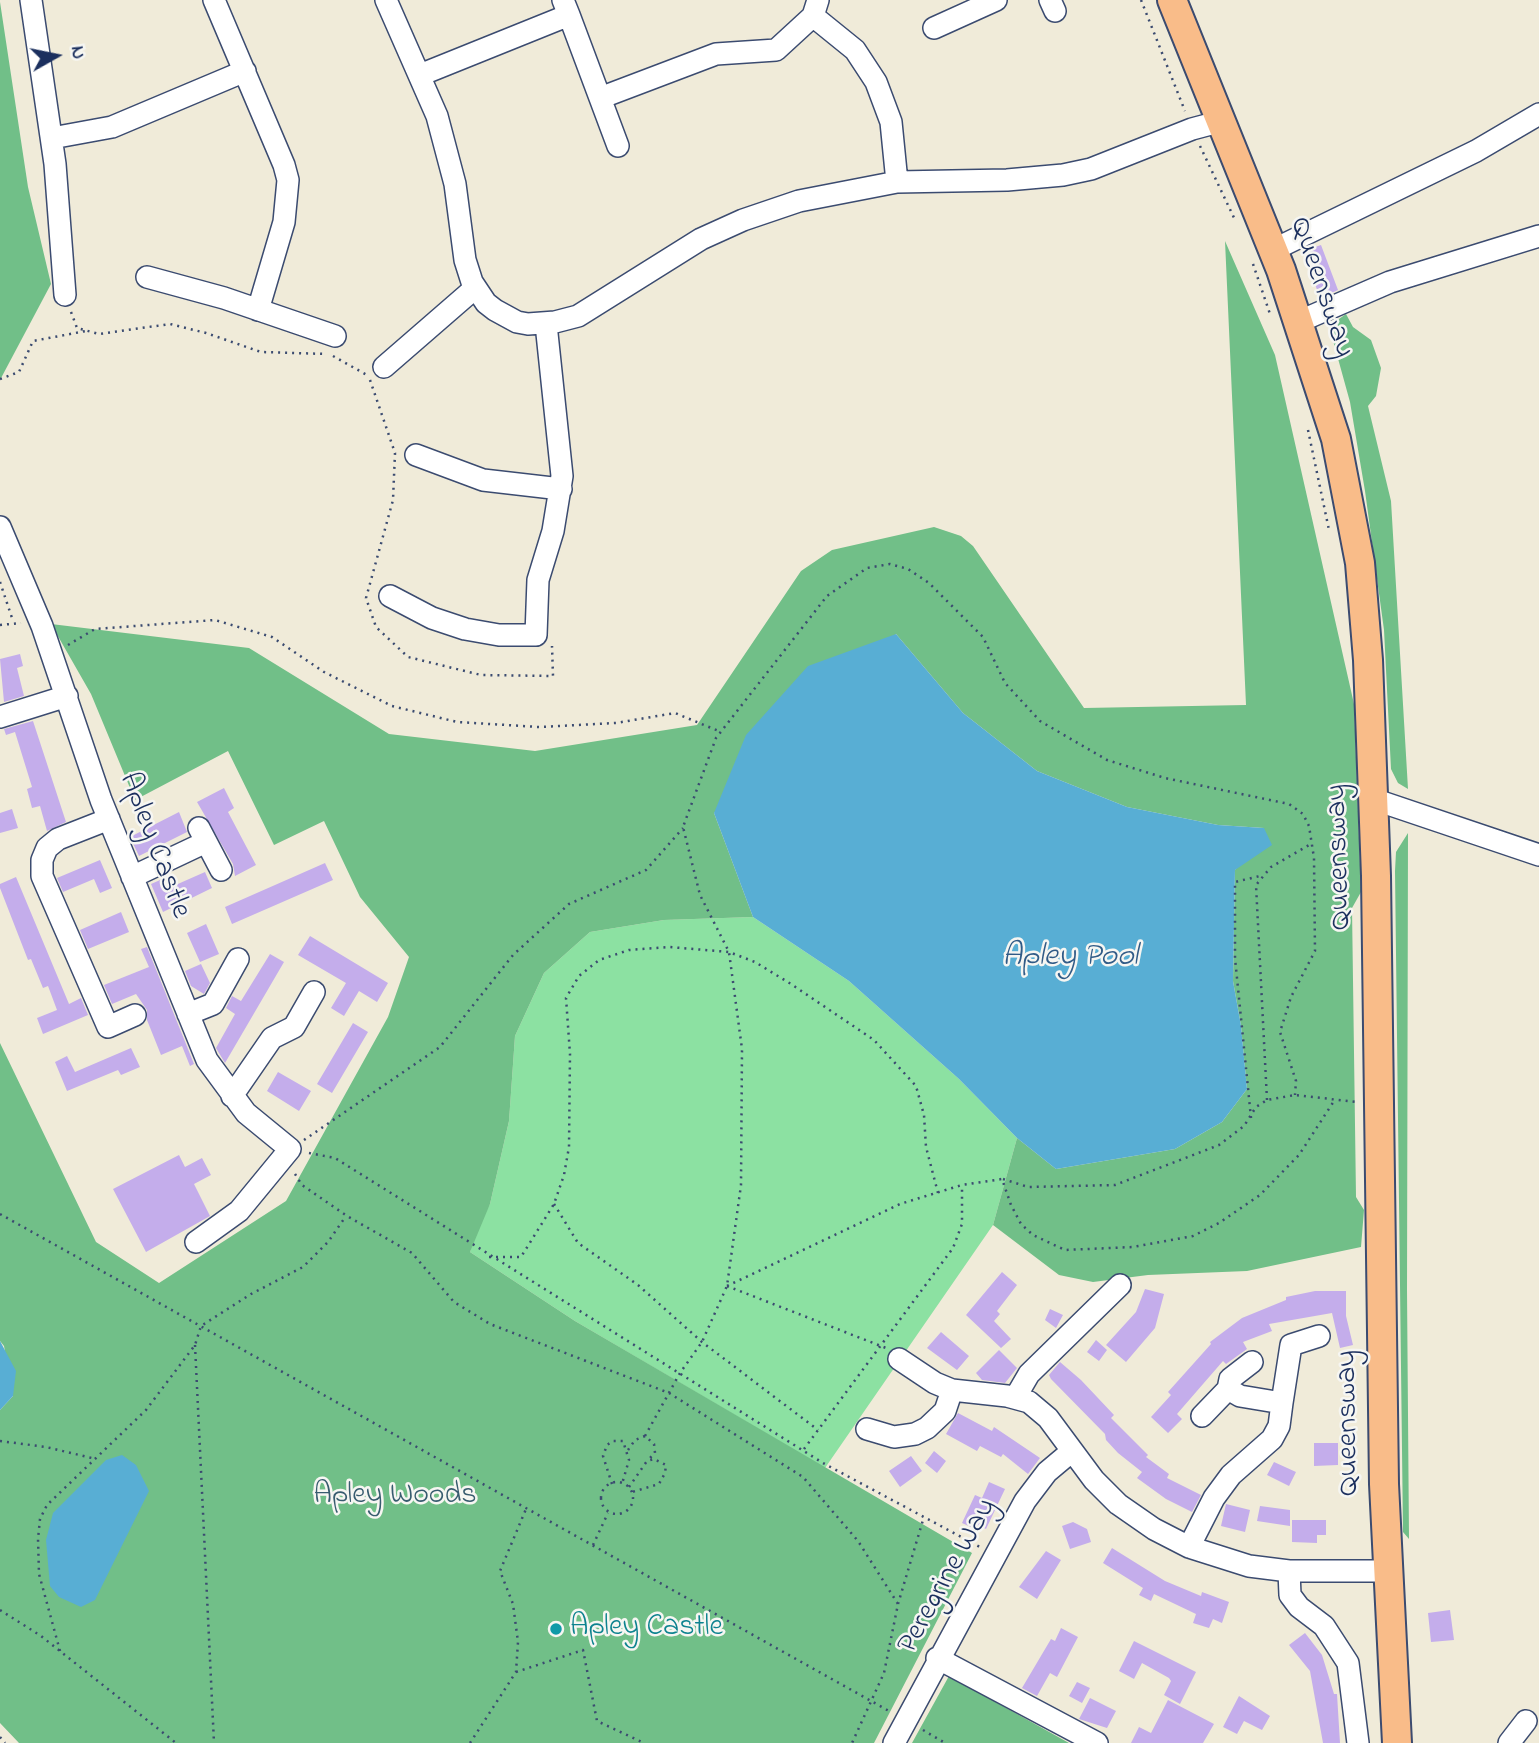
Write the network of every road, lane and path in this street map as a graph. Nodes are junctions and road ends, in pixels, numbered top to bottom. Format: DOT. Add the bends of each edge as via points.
graph roads {
  1 [pos="31,0"];
  2 [pos="386,0"];
  3 [pos="996,0"];
  4 [pos="1142,0"];
  5 [pos="1172,0"];
  6 [pos="223,2"];
  7 [pos="566,7"];
  8 [pos="816,8"];
  9 [pos="934,28"];
  10 [pos="245,71"];
  11 [pos="420,75"];
  12 [pos="600,98"];
  13 [pos="1539,114"];
  14 [pos="1222,121"];
  15 [pos="1192,129"];
  16 [pos="52,138"];
  17 [pos="618,146"];
  18 [pos="897,182"];
  19 [pos="1239,229"];
  20 [pos="1539,236"];
  21 [pos="1261,252"];
  22 [pos="147,277"];
  23 [pos="475,288"];
  24 [pos="65,295"];
  25 [pos="258,310"];
  26 [pos="1271,316"];
  27 [pos="1298,322"];
  28 [pos="546,324"];
  29 [pos="88,331"];
  30 [pos="335,336"];
  31 [pos="384,367"];
  32 [pos="0,379"];
  33 [pos="1308,428"];
  34 [pos="416,455"];
  35 [pos="561,489"];
  36 [pos="0,527"];
  37 [pos="1330,533"];
  38 [pos="0,582"];
  39 [pos="390,596"];
  40 [pos="0,625"];
  41 [pos="552,635"];
  42 [pos="52,655"];
  43 [pos="67,696"];
  44 [pos="0,717"];
  45 [pos="720,732"];
  46 [pos="1373,799"];
  47 [pos="109,819"];
  48 [pos="683,827"];
  49 [pos="1310,845"];
  50 [pos="1539,855"];
  51 [pos="221,870"];
  52 [pos="1260,876"];
  53 [pos="132,877"];
  54 [pos="729,952"];
  55 [pos="238,959"];
  56 [pos="314,992"];
  57 [pos="188,1014"];
  58 [pos="135,1015"];
  59 [pos="1295,1095"];
  60 [pos="232,1096"];
  61 [pos="1267,1100"];
  62 [pos="1334,1101"];
  63 [pos="1381,1103"];
  64 [pos="1251,1119"];
  65 [pos="287,1153"];
  66 [pos="1003,1179"];
  67 [pos="962,1185"];
  68 [pos="938,1193"];
  69 [pos="554,1204"];
  70 [pos="0,1214"];
  71 [pos="347,1216"];
  72 [pos="196,1242"];
  73 [pos="489,1257"];
  74 [pos="1120,1285"];
  75 [pos="727,1286"];
  76 [pos="201,1326"];
  77 [pos="1319,1336"];
  78 [pos="702,1342"];
  79 [pos="195,1345"];
  80 [pos="882,1345"];
  81 [pos="899,1359"];
  82 [pos="1252,1362"];
  83 [pos="680,1373"];
  84 [pos="1228,1389"];
  85 [pos="951,1390"];
  86 [pos="669,1393"];
  87 [pos="1015,1398"];
  88 [pos="1282,1403"];
  89 [pos="1202,1416"];
  90 [pos="867,1429"];
  91 [pos="818,1430"];
  92 [pos="645,1436"];
  93 [pos="0,1441"];
  94 [pos="628,1450"];
  95 [pos="804,1450"];
  96 [pos="1072,1451"];
  97 [pos="97,1460"];
  98 [pos="647,1461"];
  99 [pos="612,1484"];
  100 [pos="622,1484"];
  101 [pos="629,1487"];
  102 [pos="632,1492"];
  103 [pos="526,1509"];
  104 [pos="608,1512"];
  105 [pos="923,1518"];
  106 [pos="593,1545"];
  107 [pos="1189,1547"];
  108 [pos="996,1555"];
  109 [pos="1387,1571"];
  110 [pos="1289,1572"];
  111 [pos="898,1604"];
  112 [pos="0,1610"];
  113 [pos="60,1651"];
  114 [pos="937,1658"];
  115 [pos="516,1672"];
  116 [pos="871,1700"];
  117 [pos="906,1719"];
  118 [pos="1526,1721"];
  119 [pos="0,1737"];
  120 [pos="5,1743"];
  121 [pos="176,1743"];
  122 [pos="214,1743"];
  123 [pos="470,1743"];
  124 [pos="644,1743"];
  125 [pos="852,1743"];
  126 [pos="894,1743"];
  127 [pos="945,1743"];
  128 [pos="1097,1743"];
  129 [pos="1358,1743"];
  130 [pos="1397,1743"];
  131 [pos="1509,1743"];
  1 -- 16 [label="street"];
  2 -- 11 [label="street"];
  3 -- 9 [label="street"];
  4 -- 15 [label="path"];
  5 -- 14 [label="main road, Queensway"];
  6 -- 10 [label="street"];
  7 -- 11 [label="street"];
  7 -- 12 [label="street"];
  8 -- 12 [label="street" via="776,50 716,54"];
  8 -- 18 [label="street" via="876,82 891,122"];
  10 -- 16 [label="street" via="112,127"];
  10 -- 25 [label="street" via="288,180 284,222"];
  11 -- 23 [label="street" via="449,161 465,260"];
  12 -- 17 [label="street"];
  13 -- 21 [label="street" via="1476,151"];
  14 -- 15 [label="street"];
  14 -- 21 [label="main road, Queensway"];
  15 -- 18 [label="street" via="1091,169 1063,175"];
  15 -- 19 [label="path"];
  16 -- 24 [label="street"];
  18 -- 28 [label="street" via="820,195 743,220 690,246 588,312"];
  20 -- 27 [label="street" via="1390,282"];
  21 -- 26 [label="path"];
  21 -- 27 [label="main road, Queensway"];
  22 -- 25 [label="street"];
  23 -- 28 [label="street" via="505,316 517,322"];
  23 -- 31 [label="street"];
  24 -- 29 [label="path" via="77,328"];
  25 -- 30 [label="street"];
  27 -- 46 [label="main road, Queensway" via="1335,439 1360,563"];
  28 -- 35 [label="street"];
  29 -- 32 [label="path" via="33,341 19,372"];
  29 -- 41 [label="path" via="99,334 170,324 261,352 331,355 369,376 395,453 393,500 366,598 376,627 408,657 481,675 553,676"];
  33 -- 37 [label="path"];
  34 -- 35 [label="street" via="483,480"];
  35 -- 39 [label="street" via="538,580 536,635 492,635 465,629"];
  36 -- 42 [label="street, Apley Castle"];
  38 -- 40 [label="path" via="13,621"];
  42 -- 43 [label="street, Apley Castle"];
  42 -- 45 [label="path" via="95,629 215,620 272,637 324,672 392,706 457,722 539,727 616,723 675,713"];
  43 -- 44 [label="street"];
  43 -- 47 [label="street, Apley Castle"];
  45 -- 48 [label="path"];
  45 -- 49 [label="path" via="827,596 867,568 890,564 929,583 983,637 1006,683 1040,721 1107,760 1165,778 1289,804 1303,814"];
  46 -- 50 [label="street"];
  46 -- 63 [label="main road, Queensway"];
  47 -- 53 [label="street, Apley Castle"];
  47 -- 58 [label="street" via="47,848 42,876 108,1027"];
  48 -- 54 [label="path" via="700,895"];
  48 -- 65 [label="path" via="646,870 569,904 522,947 440,1047"];
  49 -- 52 [label="path"];
  49 -- 59 [label="path" via="1315,951 1280,1032 1296,1081"];
  51 -- 53 [label="street" via="202,835"];
  52 -- 61 [label="path" via="1256,885"];
  52 -- 64 [label="path" via="1235,882 1236,958"];
  53 -- 57 [label="street, Apley Castle"];
  54 -- 68 [label="path" via="755,962 874,1040 916,1086"];
  54 -- 69 [label="path" via="669,947 629,950 598,960 579,976 566,998 569,1147"];
  54 -- 75 [label="path" via="742,1076 741,1185"];
  55 -- 57 [label="street" via="213,1004"];
  56 -- 60 [label="street" via="294,1027 272,1038"];
  57 -- 60 [label="street, Apley Castle" via="207,1060"];
  59 -- 61 [label="path"];
  59 -- 62 [label="path"];
  60 -- 65 [label="street, Apley Castle"];
  61 -- 64 [label="path" via="1256,1107"];
  62 -- 63 [label="path"];
  62 -- 66 [label="path" via="1299,1155 1260,1195 1193,1236 1162,1244 1065,1250 1021,1224"];
  63 -- 109 [label="main road, Queensway"];
  64 -- 66 [label="path" via="1219,1145 1115,1185 1028,1187"];
  65 -- 71 [label="path" via="302,1185"];
  65 -- 72 [label="street" via="239,1211"];
  65 -- 73 [label="path" via="334,1158"];
  66 -- 67 [label="path"];
  67 -- 68 [label="path"];
  67 -- 80 [label="path" via="962,1224 953,1248"];
  68 -- 75 [label="path" via="900,1204"];
  69 -- 73 [label="path" via="521,1257"];
  69 -- 78 [label="path" via="578,1243 638,1285"];
  70 -- 76 [label="path"];
  71 -- 76 [label="path" via="303,1267"];
  71 -- 86 [label="path" via="412,1253 454,1302 490,1324"];
  73 -- 83 [label="path"];
  74 -- 87 [label="street" via="1029,1374"];
  75 -- 78 [label="path"];
  75 -- 80 [label="path"];
  76 -- 79 [label="path"];
  76 -- 103 [label="path"];
  77 -- 88 [label="street" via="1291,1345"];
  78 -- 83 [label="path"];
  78 -- 91 [label="path"];
  79 -- 97 [label="path" via="146,1410"];
  79 -- 122 [label="path"];
  80 -- 81 [label="path"];
  80 -- 91 [label="path"];
  81 -- 85 [label="street"];
  82 -- 84 [label="street" via="1230,1379"];
  83 -- 86 [label="path"];
  83 -- 95 [label="path"];
  84 -- 88 [label="street" via="1240,1396"];
  84 -- 89 [label="street"];
  85 -- 87 [label="street"];
  85 -- 90 [label="street" via="945,1410 927,1428 894,1437"];
  86 -- 92 [label="path"];
  86 -- 111 [label="path" via="803,1477 858,1541"];
  87 -- 96 [label="street" via="1029,1402 1048,1418"];
  88 -- 107 [label="street" via="1272,1440 1231,1475"];
  91 -- 95 [label="path"];
  92 -- 94 [label="path"];
  92 -- 98 [label="path" via="654,1444 655,1453"];
  93 -- 97 [label="path"];
  94 -- 99 [label="path" via="623,1441 607,1445 603,1456"];
  94 -- 100 [label="path"];
  95 -- 105 [label="path"];
  96 -- 107 [label="street" via="1118,1504"];
  96 -- 108 [label="street, Peregrine Way" via="1039,1481"];
  97 -- 113 [label="path" via="47,1505 40,1519 39,1574"];
  98 -- 101 [label="path"];
  98 -- 102 [label="path" via="666,1465 666,1474 659,1484"];
  99 -- 100 [label="path"];
  99 -- 104 [label="path" via="601,1498"];
  100 -- 101 [label="path"];
  101 -- 102 [label="path"];
  102 -- 104 [label="path" via="628,1511"];
  103 -- 106 [label="path"];
  103 -- 115 [label="path" via="500,1571 513,1604"];
  104 -- 106 [label="path"];
  105 -- 108 [label="path"];
  105 -- 111 [label="path"];
  106 -- 116 [label="path"];
  107 -- 110 [label="street" via="1249,1566"];
  108 -- 114 [label="street, Peregrine Way"];
  109 -- 110 [label="street"];
  109 -- 130 [label="main road, Queensway"];
  110 -- 129 [label="street" via="1290,1595 1324,1626 1348,1663"];
  111 -- 116 [label="path" via="884,1673"];
  112 -- 113 [label="path"];
  113 -- 121 [label="path"];
  114 -- 117 [label="street, Peregrine Way"];
  114 -- 128 [label="street"];
  115 -- 123 [label="path"];
  115 -- 124 [label="path" via="583,1650 597,1721"];
  116 -- 117 [label="path"];
  116 -- 125 [label="path"];
  117 -- 126 [label="street, Peregrine Way"];
  117 -- 127 [label="path"];
  118 -- 131 [label="street"];
  119 -- 120 [label="path"];
}
